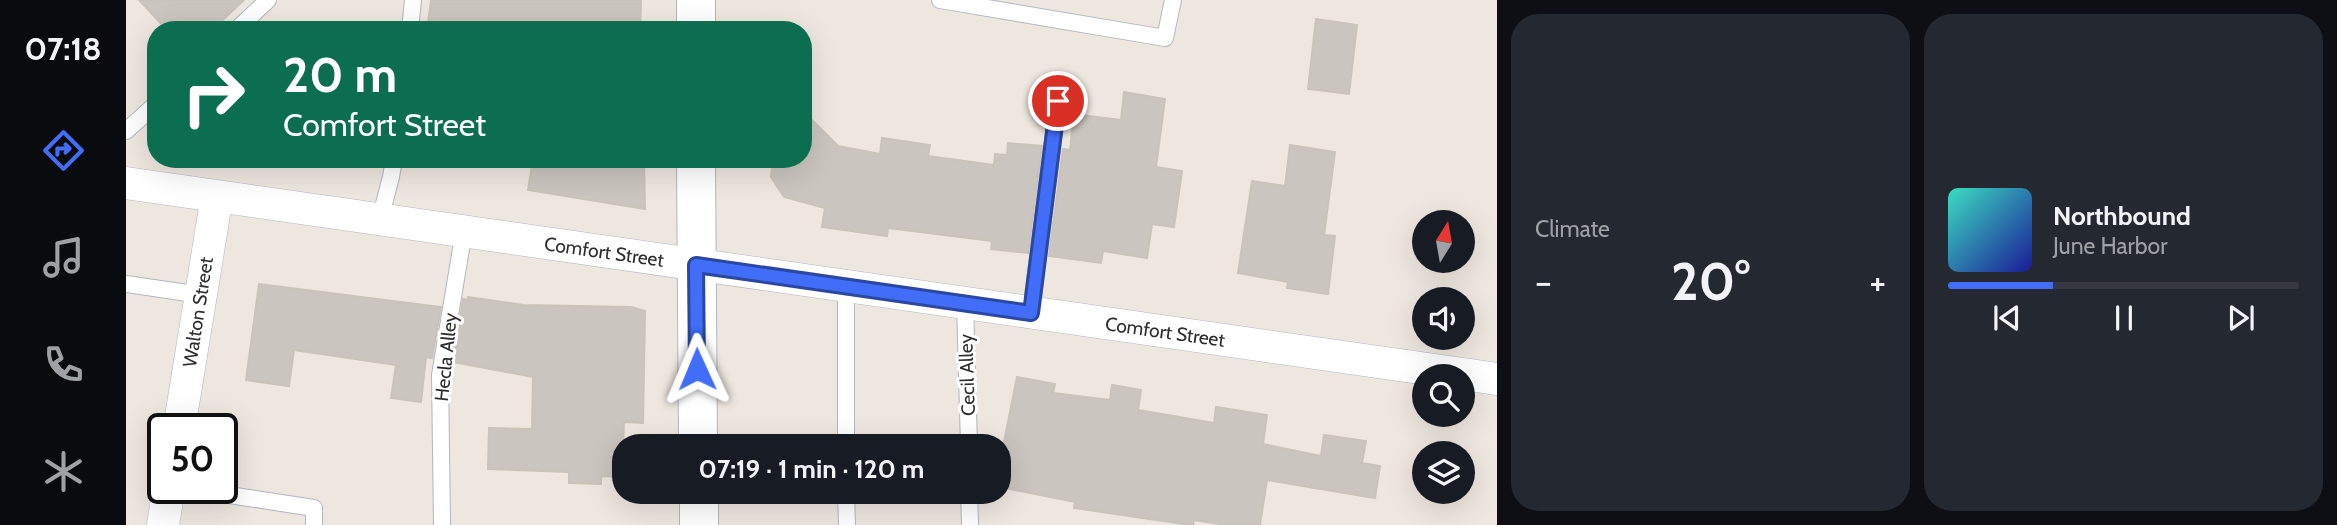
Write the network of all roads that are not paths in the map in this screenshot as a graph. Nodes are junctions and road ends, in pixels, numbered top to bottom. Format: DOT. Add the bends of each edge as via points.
graph roads {
  1 [pos="268,0"];
  2 [pos="413,0"];
  3 [pos="695,0"];
  4 [pos="940,0"];
  5 [pos="1172,0"];
  6 [pos="246,21"];
  7 [pos="411,21"];
  8 [pos="696,21"];
  9 [pos="1058,101"];
  10 [pos="147,112"];
  11 [pos="126,131"];
  12 [pos="392,168"];
  13 [pos="696,168"];
  14 [pos="126,183"];
  15 [pos="217,196"];
  16 [pos="380,219"];
  17 [pos="464,231"];
  18 [pos="696,265"];
  19 [pos="126,285"];
  20 [pos="846,286"];
  21 [pos="201,295"];
  22 [pos="965,303"];
  23 [pos="1031,313"];
  24 [pos="1497,379"];
  25 [pos="182,413"];
  26 [pos="698,434"];
  27 [pos="846,434"];
  28 [pos="969,434"];
  29 [pos="238,497"];
  30 [pos="166,504"];
  31 [pos="699,504"];
  32 [pos="846,504"];
  33 [pos="970,504"];
  34 [pos="163,525"];
  35 [pos="314,525"];
  36 [pos="442,525"];
  37 [pos="699,525"];
  38 [pos="846,525"];
  39 [pos="970,525"];
  1 -- 6 [label="lane"];
  2 -- 7 [label="lane"];
  3 -- 8 [label="main road"];
  4 -- 5 [label="lane" via="1165,38"];
  9 -- 23 [label="lane"];
  10 -- 11 [label="lane"];
  12 -- 16 [label="lane"];
  13 -- 18 [label="main road"];
  14 -- 15 [label="street, Comfort Street"];
  15 -- 16 [label="street, Comfort Street"];
  15 -- 21 [label="street, Walton Street"];
  16 -- 17 [label="street, Comfort Street"];
  17 -- 18 [label="street, Comfort Street"];
  17 -- 36 [label="lane, Hecla Alley" via="440,375"];
  18 -- 20 [label="street, Comfort Street"];
  18 -- 26 [label="main road"];
  19 -- 21 [label="lane"];
  20 -- 22 [label="street, Comfort Street"];
  20 -- 27 [label="lane"];
  21 -- 25 [label="street, Walton Street"];
  22 -- 23 [label="street, Comfort Street"];
  22 -- 28 [label="lane, Cecil Alley"];
  23 -- 24 [label="street, Comfort Street"];
  29 -- 35 [label="lane" via="314,509"];
  30 -- 34 [label="street"];
  31 -- 37 [label="main road"];
  32 -- 38 [label="lane"];
  33 -- 39 [label="lane"];
}
